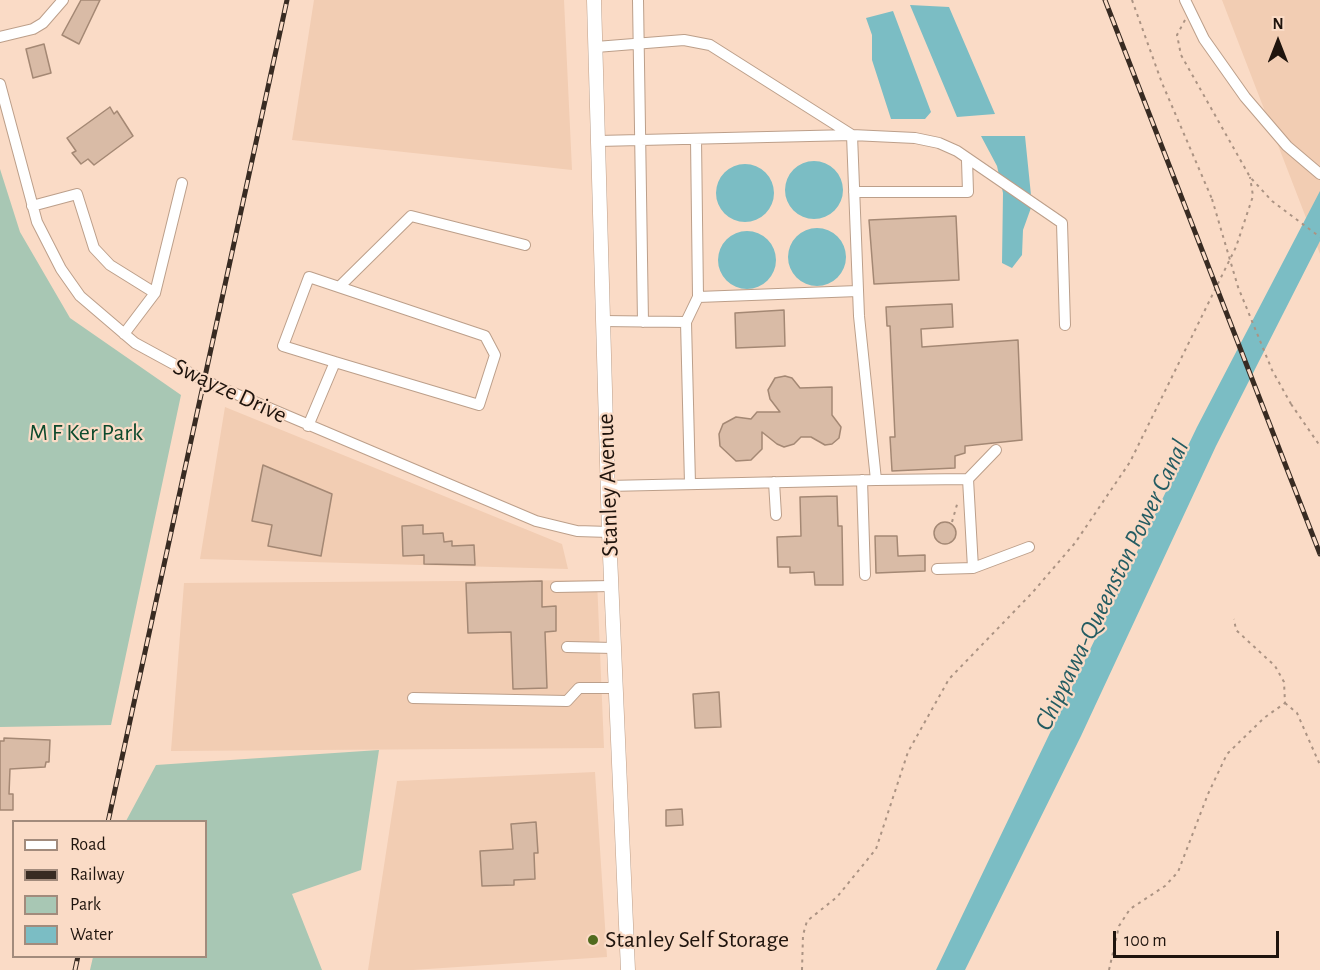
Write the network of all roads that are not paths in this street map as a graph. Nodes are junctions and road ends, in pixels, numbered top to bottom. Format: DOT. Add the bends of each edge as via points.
graph roads {
  1 [pos="63,0"];
  2 [pos="594,0"];
  3 [pos="638,0"];
  4 [pos="1185,0"];
  5 [pos="0,37"];
  6 [pos="639,43"];
  7 [pos="596,47"];
  8 [pos="0,84"];
  9 [pos="852,135"];
  10 [pos="696,139"];
  11 [pos="640,140"];
  12 [pos="598,141"];
  13 [pos="967,160"];
  14 [pos="1320,174"];
  15 [pos="182,183"];
  16 [pos="854,192"];
  17 [pos="32,206"];
  18 [pos="525,245"];
  19 [pos="339,287"];
  20 [pos="858,291"];
  21 [pos="155,293"];
  22 [pos="698,297"];
  23 [pos="603,321"];
  24 [pos="643,322"];
  25 [pos="686,322"];
  26 [pos="1065,325"];
  27 [pos="124,334"];
  28 [pos="335,362"];
  29 [pos="308,426"];
  30 [pos="996,450"];
  31 [pos="968,479"];
  32 [pos="862,480"];
  33 [pos="876,480"];
  34 [pos="774,482"];
  35 [pos="690,484"];
  36 [pos="608,486"];
  37 [pos="776,515"];
  38 [pos="609,532"];
  39 [pos="1029,547"];
  40 [pos="973,568"];
  41 [pos="937,569"];
  42 [pos="865,575"];
  43 [pos="611,586"];
  44 [pos="556,587"];
  45 [pos="567,647"];
  46 [pos="614,648"];
  47 [pos="616,688"];
  48 [pos="413,698"];
  49 [pos="628,970"];
  1 -- 5 [label="street" via="33,29"];
  2 -- 7 [label="main road, Stanley Avenue"];
  3 -- 6 [label="street"];
  4 -- 14 [label="street" via="1204,39 1245,98 1287,146"];
  6 -- 7 [label="street"];
  6 -- 9 [label="street" via="684,40 710,45"];
  6 -- 11 [label="street"];
  7 -- 12 [label="main road, Stanley Avenue"];
  8 -- 17 [label="street, Swayze Drive"];
  9 -- 10 [label="street"];
  9 -- 13 [label="street" via="939,142"];
  9 -- 16 [label="street"];
  10 -- 11 [label="street"];
  10 -- 22 [label="street"];
  11 -- 12 [label="street"];
  11 -- 24 [label="street"];
  12 -- 23 [label="main road, Stanley Avenue"];
  13 -- 16 [label="street" via="968,192"];
  13 -- 26 [label="street" via="1062,223"];
  15 -- 21 [label="street"];
  16 -- 20 [label="street"];
  17 -- 21 [label="street" via="77,194 94,248 110,265"];
  17 -- 27 [label="street, Swayze Drive" via="61,269 80,296"];
  18 -- 19 [label="street" via="411,216"];
  19 -- 28 [label="street" via="309,277 283,346"];
  19 -- 28 [label="street" via="485,336 495,355 479,405"];
  20 -- 22 [label="street"];
  20 -- 33 [label="street"];
  21 -- 27 [label="street"];
  22 -- 25 [label="street"];
  23 -- 24 [label="street"];
  23 -- 36 [label="main road, Stanley Avenue"];
  24 -- 25 [label="street"];
  25 -- 35 [label="street"];
  27 -- 29 [label="street, Swayze Drive" via="203,380"];
  28 -- 29 [label="street"];
  29 -- 38 [label="street, Swayze Drive" via="536,521 577,531"];
  30 -- 31 [label="street"];
  31 -- 33 [label="street"];
  31 -- 40 [label="street"];
  32 -- 33 [label="street"];
  32 -- 34 [label="street"];
  32 -- 42 [label="street"];
  34 -- 35 [label="street"];
  34 -- 37 [label="street"];
  35 -- 36 [label="street"];
  36 -- 38 [label="main road, Stanley Avenue"];
  38 -- 43 [label="main road, Stanley Avenue"];
  39 -- 40 [label="street"];
  40 -- 41 [label="street"];
  43 -- 44 [label="street"];
  43 -- 46 [label="main road, Stanley Avenue"];
  45 -- 46 [label="street"];
  46 -- 47 [label="main road, Stanley Avenue"];
  47 -- 48 [label="street" via="579,688 567,701"];
  47 -- 49 [label="main road, Stanley Avenue"];
}
